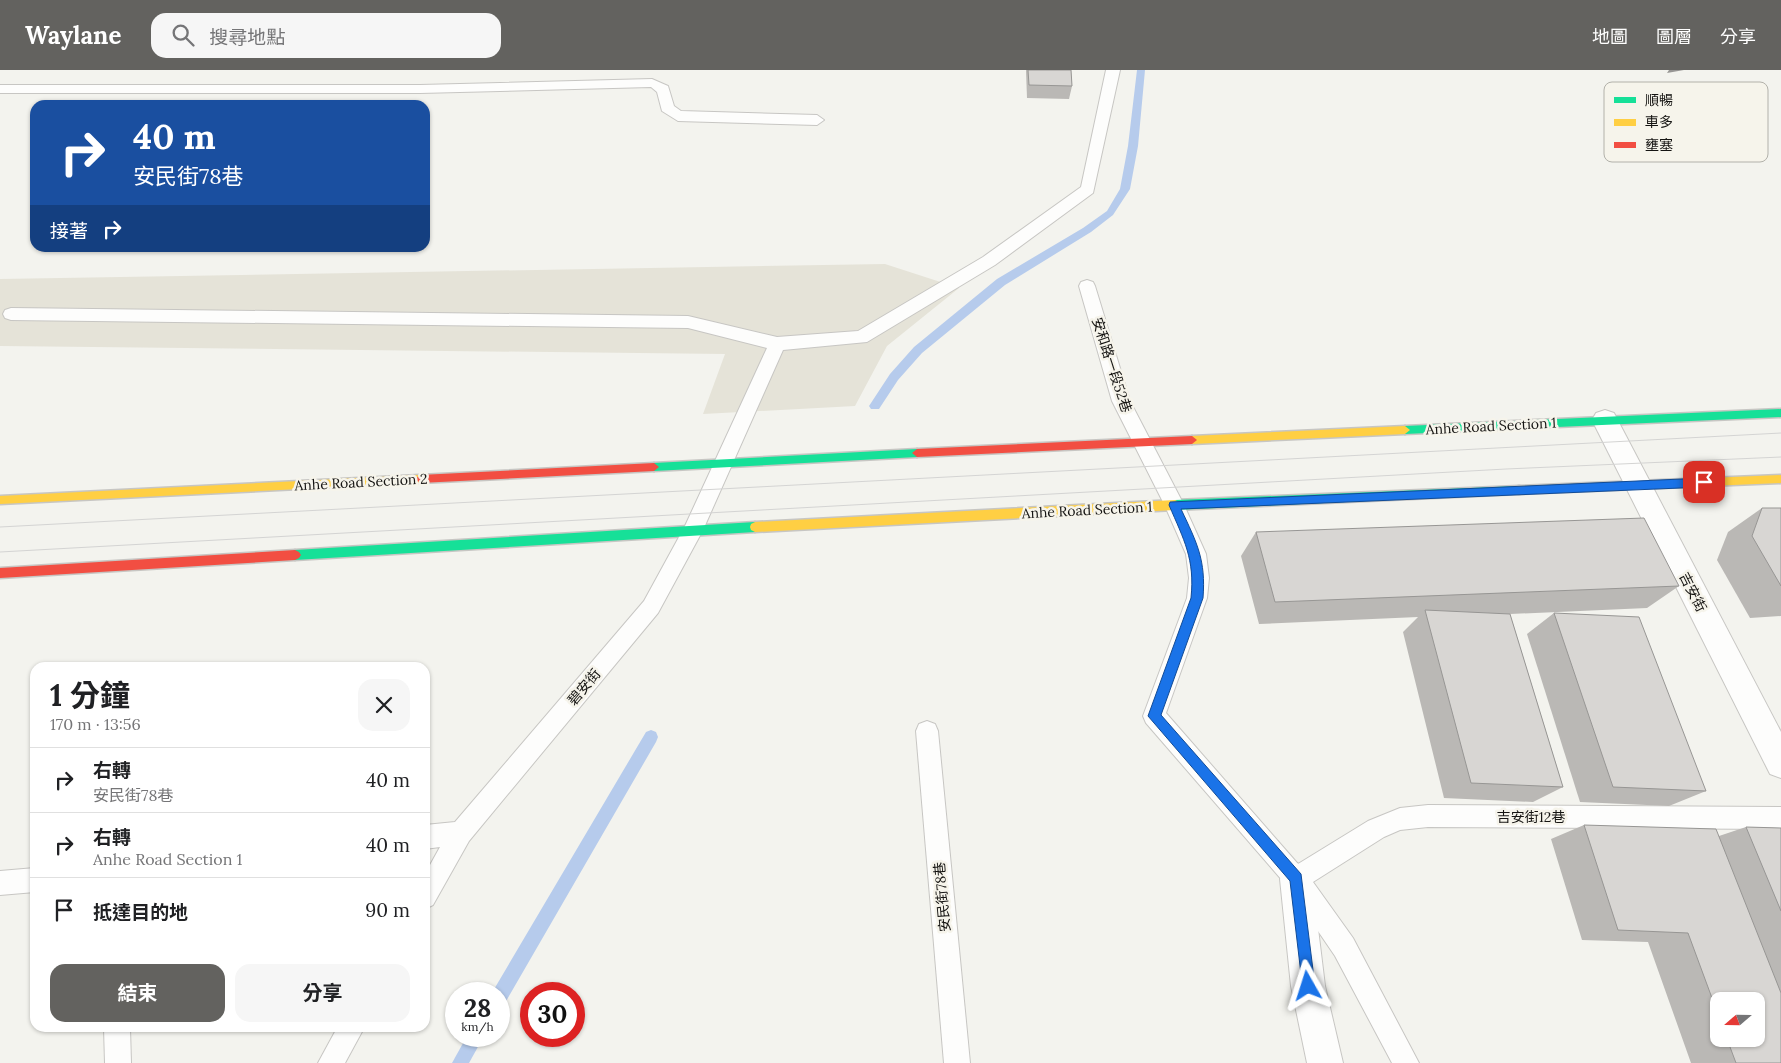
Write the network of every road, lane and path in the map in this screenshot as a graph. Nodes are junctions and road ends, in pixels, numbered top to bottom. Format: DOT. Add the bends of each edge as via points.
graph roads {
  1 [pos="1113,70"];
  2 [pos="0,89"];
  3 [pos="817,120"];
  4 [pos="1087,286"];
  5 [pos="11,314"];
  6 [pos="777,344"];
  7 [pos="1781,413"];
  8 [pos="1605,420"];
  9 [pos="1141,442"];
  10 [pos="722,463"];
  11 [pos="1781,479"];
  12 [pos="1639,485"];
  13 [pos="0,500"];
  14 [pos="1174,505"];
  15 [pos="693,530"];
  16 [pos="0,573"];
  17 [pos="927,731"];
  18 [pos="1781,763"];
  19 [pos="1781,818"];
  20 [pos="461,833"];
  21 [pos="430,836"];
  22 [pos="1296,878"];
  23 [pos="30,880"];
  24 [pos="0,883"];
  25 [pos="430,888"];
  26 [pos="117,1032"];
  27 [pos="349,1032"];
  28 [pos="118,1063"];
  29 [pos="331,1063"];
  30 [pos="957,1063"];
  31 [pos="1325,1063"];
  32 [pos="1406,1063"];
  1 -- 6 [label="lane" via="1088,189 988,261 861,337"];
  2 -- 3 [label="lane" via="420,89 652,83 664,90 667,108 678,116"];
  4 -- 9 [label="lane, 安和路一段52巷" via="1121,401"];
  5 -- 6 [label="lane" via="688,322"];
  6 -- 10 [label="lane, 碧安街"];
  7 -- 8 [label="main road, Anhe Road Section 1"];
  8 -- 9 [label="main road, Anhe Road Section 1"];
  8 -- 12 [label="street, 吉安街"];
  9 -- 10 [label="main road, Anhe Road Section 1"];
  9 -- 14 [label="lane, 安和路一段52巷"];
  10 -- 13 [label="main road, Anhe Road Section 2"];
  10 -- 15 [label="lane, 碧安街"];
  11 -- 12 [label="main road, Anhe Road Section 1"];
  12 -- 14 [label="main road, Anhe Road Section 1"];
  12 -- 18 [label="street, 吉安街"];
  14 -- 15 [label="main road, Anhe Road Section 1"];
  14 -- 22 [label="lane" via="1196,554 1199,578 1197,598 1154,716"];
  15 -- 16 [label="main road"];
  15 -- 20 [label="lane, 碧安街" via="651,607"];
  17 -- 30 [label="lane, 安民街78巷"];
  19 -- 22 [label="lane, 吉安街12巷" via="1428,816 1400,819 1376,829"];
  20 -- 21 [label="lane"];
  20 -- 25 [label="lane, 碧安街"];
  22 -- 31 [label="street" via="1308,986"];
  22 -- 32 [label="lane" via="1344,948"];
  23 -- 24 [label="lane"];
  26 -- 28 [label="lane"];
  27 -- 29 [label="lane"];
}
